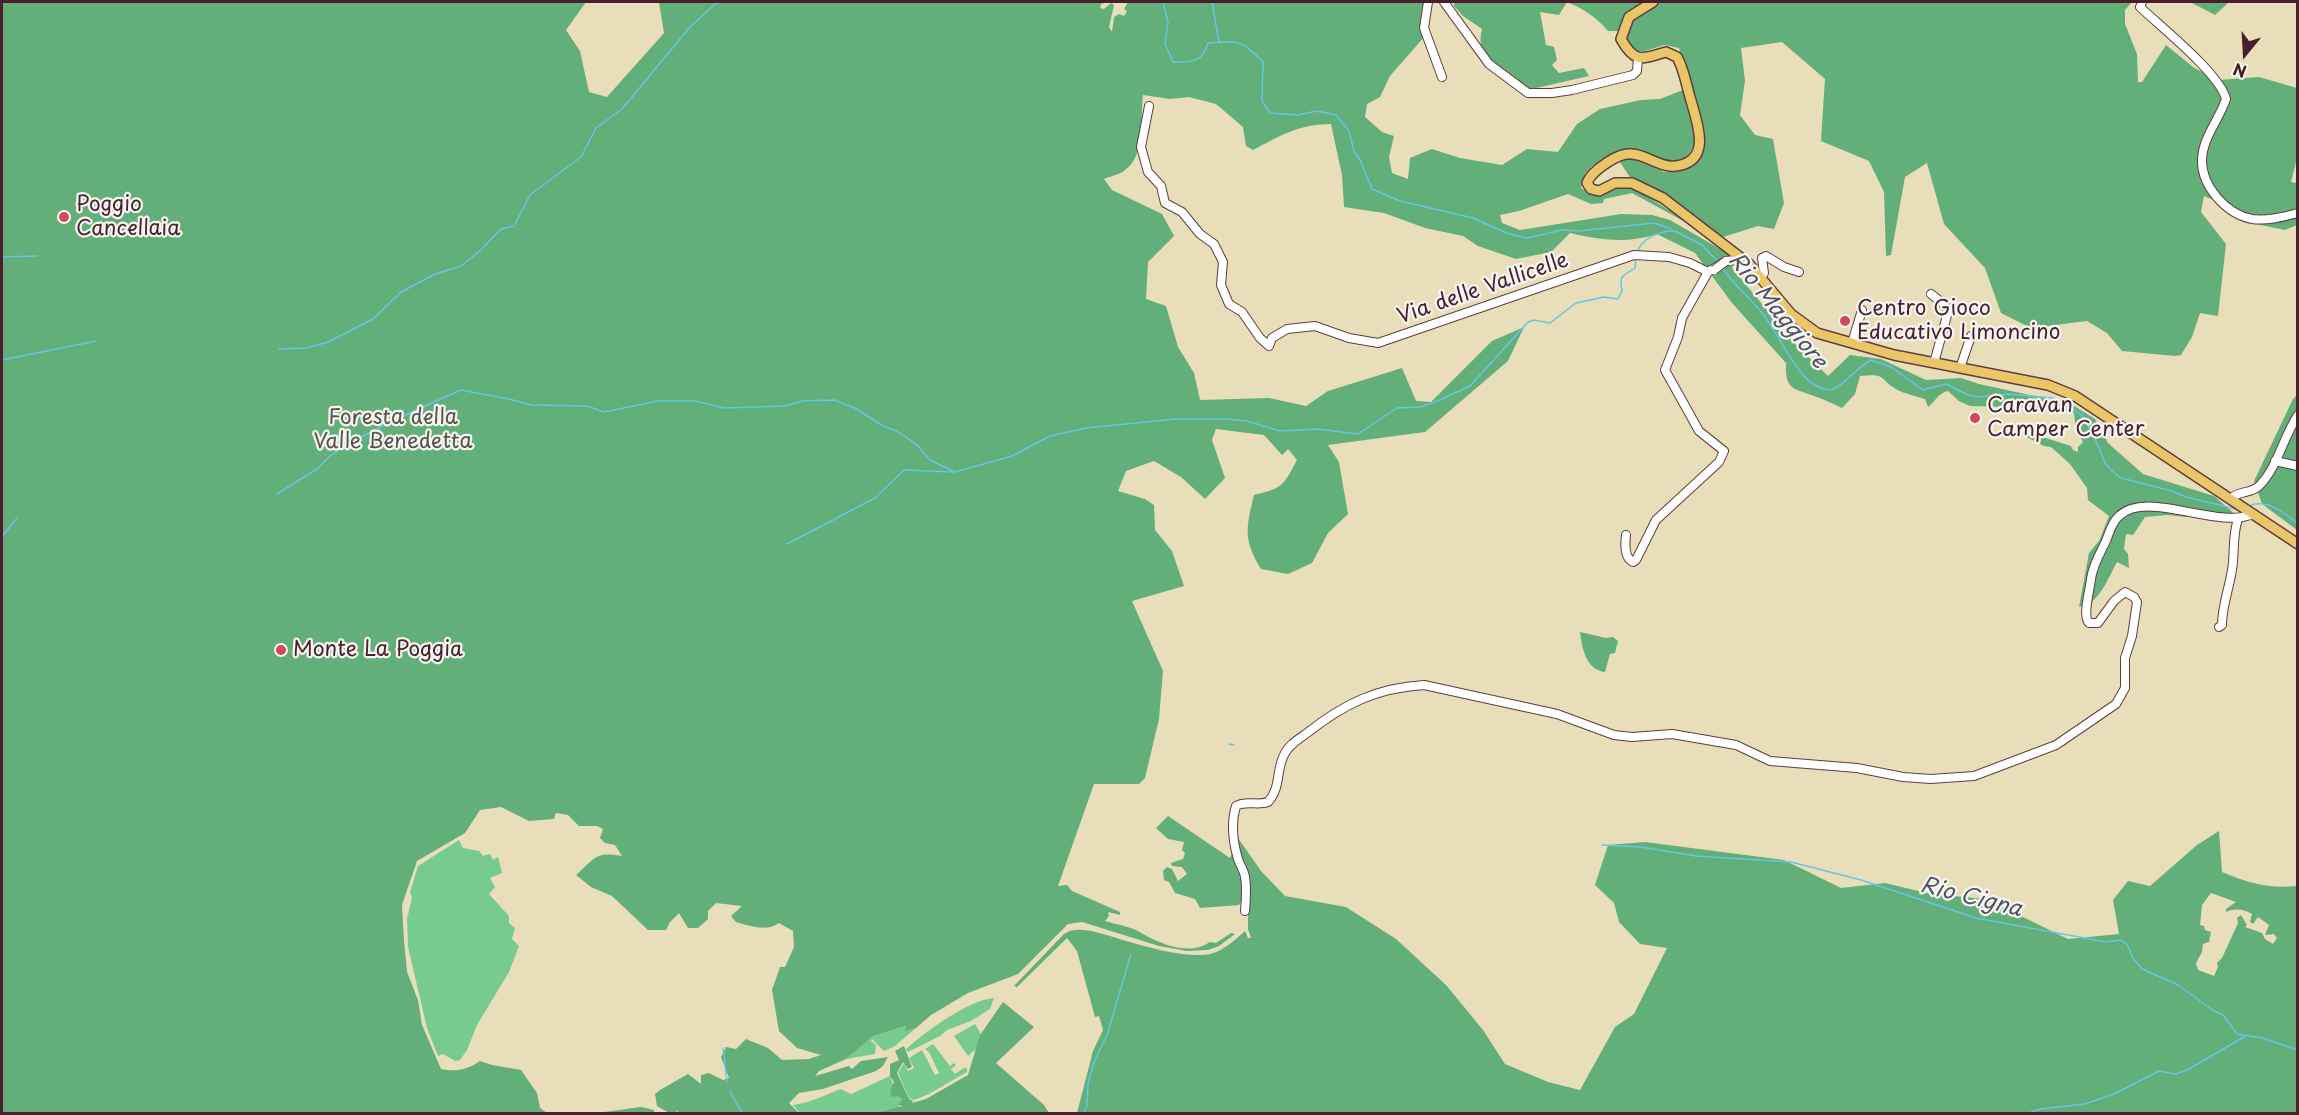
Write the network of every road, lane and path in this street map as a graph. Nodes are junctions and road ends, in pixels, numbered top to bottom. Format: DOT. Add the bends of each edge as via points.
graph roads {
  1 [pos="1428,2"];
  2 [pos="1444,2"];
  3 [pos="1653,2"];
  4 [pos="2142,2"];
  5 [pos="1638,58"];
  6 [pos="1442,77"];
  7 [pos="1149,106"];
  8 [pos="2298,213"];
  9 [pos="1711,271"];
  10 [pos="1799,272"];
  11 [pos="1760,276"];
  12 [pos="1931,294"];
  13 [pos="1862,310"];
  14 [pos="1971,336"];
  15 [pos="1852,343"];
  16 [pos="1934,363"];
  17 [pos="1960,368"];
  18 [pos="2298,415"];
  19 [pos="2275,461"];
  20 [pos="2298,466"];
  21 [pos="2234,501"];
  22 [pos="2251,513"];
  23 [pos="2238,519"];
  24 [pos="1626,535"];
  25 [pos="2298,544"];
  26 [pos="2219,627"];
  27 [pos="1245,911"];
  1 -- 6 [label="street" via="1424,28"];
  2 -- 5 [label="street" via="1489,64 1528,93 1572,90 1633,75"];
  3 -- 5 [label="main road" via="1629,17 1622,34 1627,50"];
  4 -- 8 [label="street" via="2140,7 2224,91 2226,99 2202,160 2213,195 2250,219"];
  5 -- 11 [label="main road" via="1666,52 1677,57 1699,131 1698,149 1688,162 1677,166 1633,154 1622,155 1595,171 1588,186 1599,191 1623,182 1642,186 1743,259"];
  7 -- 9 [label="street, Via delle Vallicelle" via="1141,147 1148,172 1161,186 1165,203 1182,212 1200,234 1214,243 1224,262 1221,285 1229,304 1242,312 1269,346 1272,339 1287,329 1315,326 1378,344 1634,255 1669,257"];
  9 -- 11 [label="street, bridge" via="1735,260"];
  9 -- 24 [label="street" via="1682,318 1665,370 1699,431 1721,446 1724,455 1656,520 1636,560 1628,558"];
  10 -- 11 [label="street" via="1766,256 1762,258 1764,273"];
  11 -- 15 [label="main road" via="1805,326"];
  12 -- 16 [label="street" via="1948,312"];
  13 -- 15 [label="street"];
  14 -- 17 [label="street"];
  15 -- 16 [label="main road"];
  16 -- 17 [label="main road"];
  17 -- 21 [label="main road" via="2062,389"];
  18 -- 19 [label="street"];
  19 -- 20 [label="street"];
  19 -- 21 [label="street" via="2258,488 2239,492"];
  21 -- 22 [label="main road"];
  22 -- 23 [label="street"];
  22 -- 25 [label="main road"];
  23 -- 26 [label="street"];
  23 -- 27 [label="street" via="2155,507 2126,511 2117,517 2095,561 2085,615 2089,623 2098,623 2125,592 2137,602 2125,658 2123,694 2116,704 2056,745 1974,776 1903,777 1857,768 1770,761 1736,746 1672,734 1614,735 1557,714 1424,685 1365,696 1328,717 1286,751 1276,789 1268,802 1236,806 1234,840 1245,874"];
}
